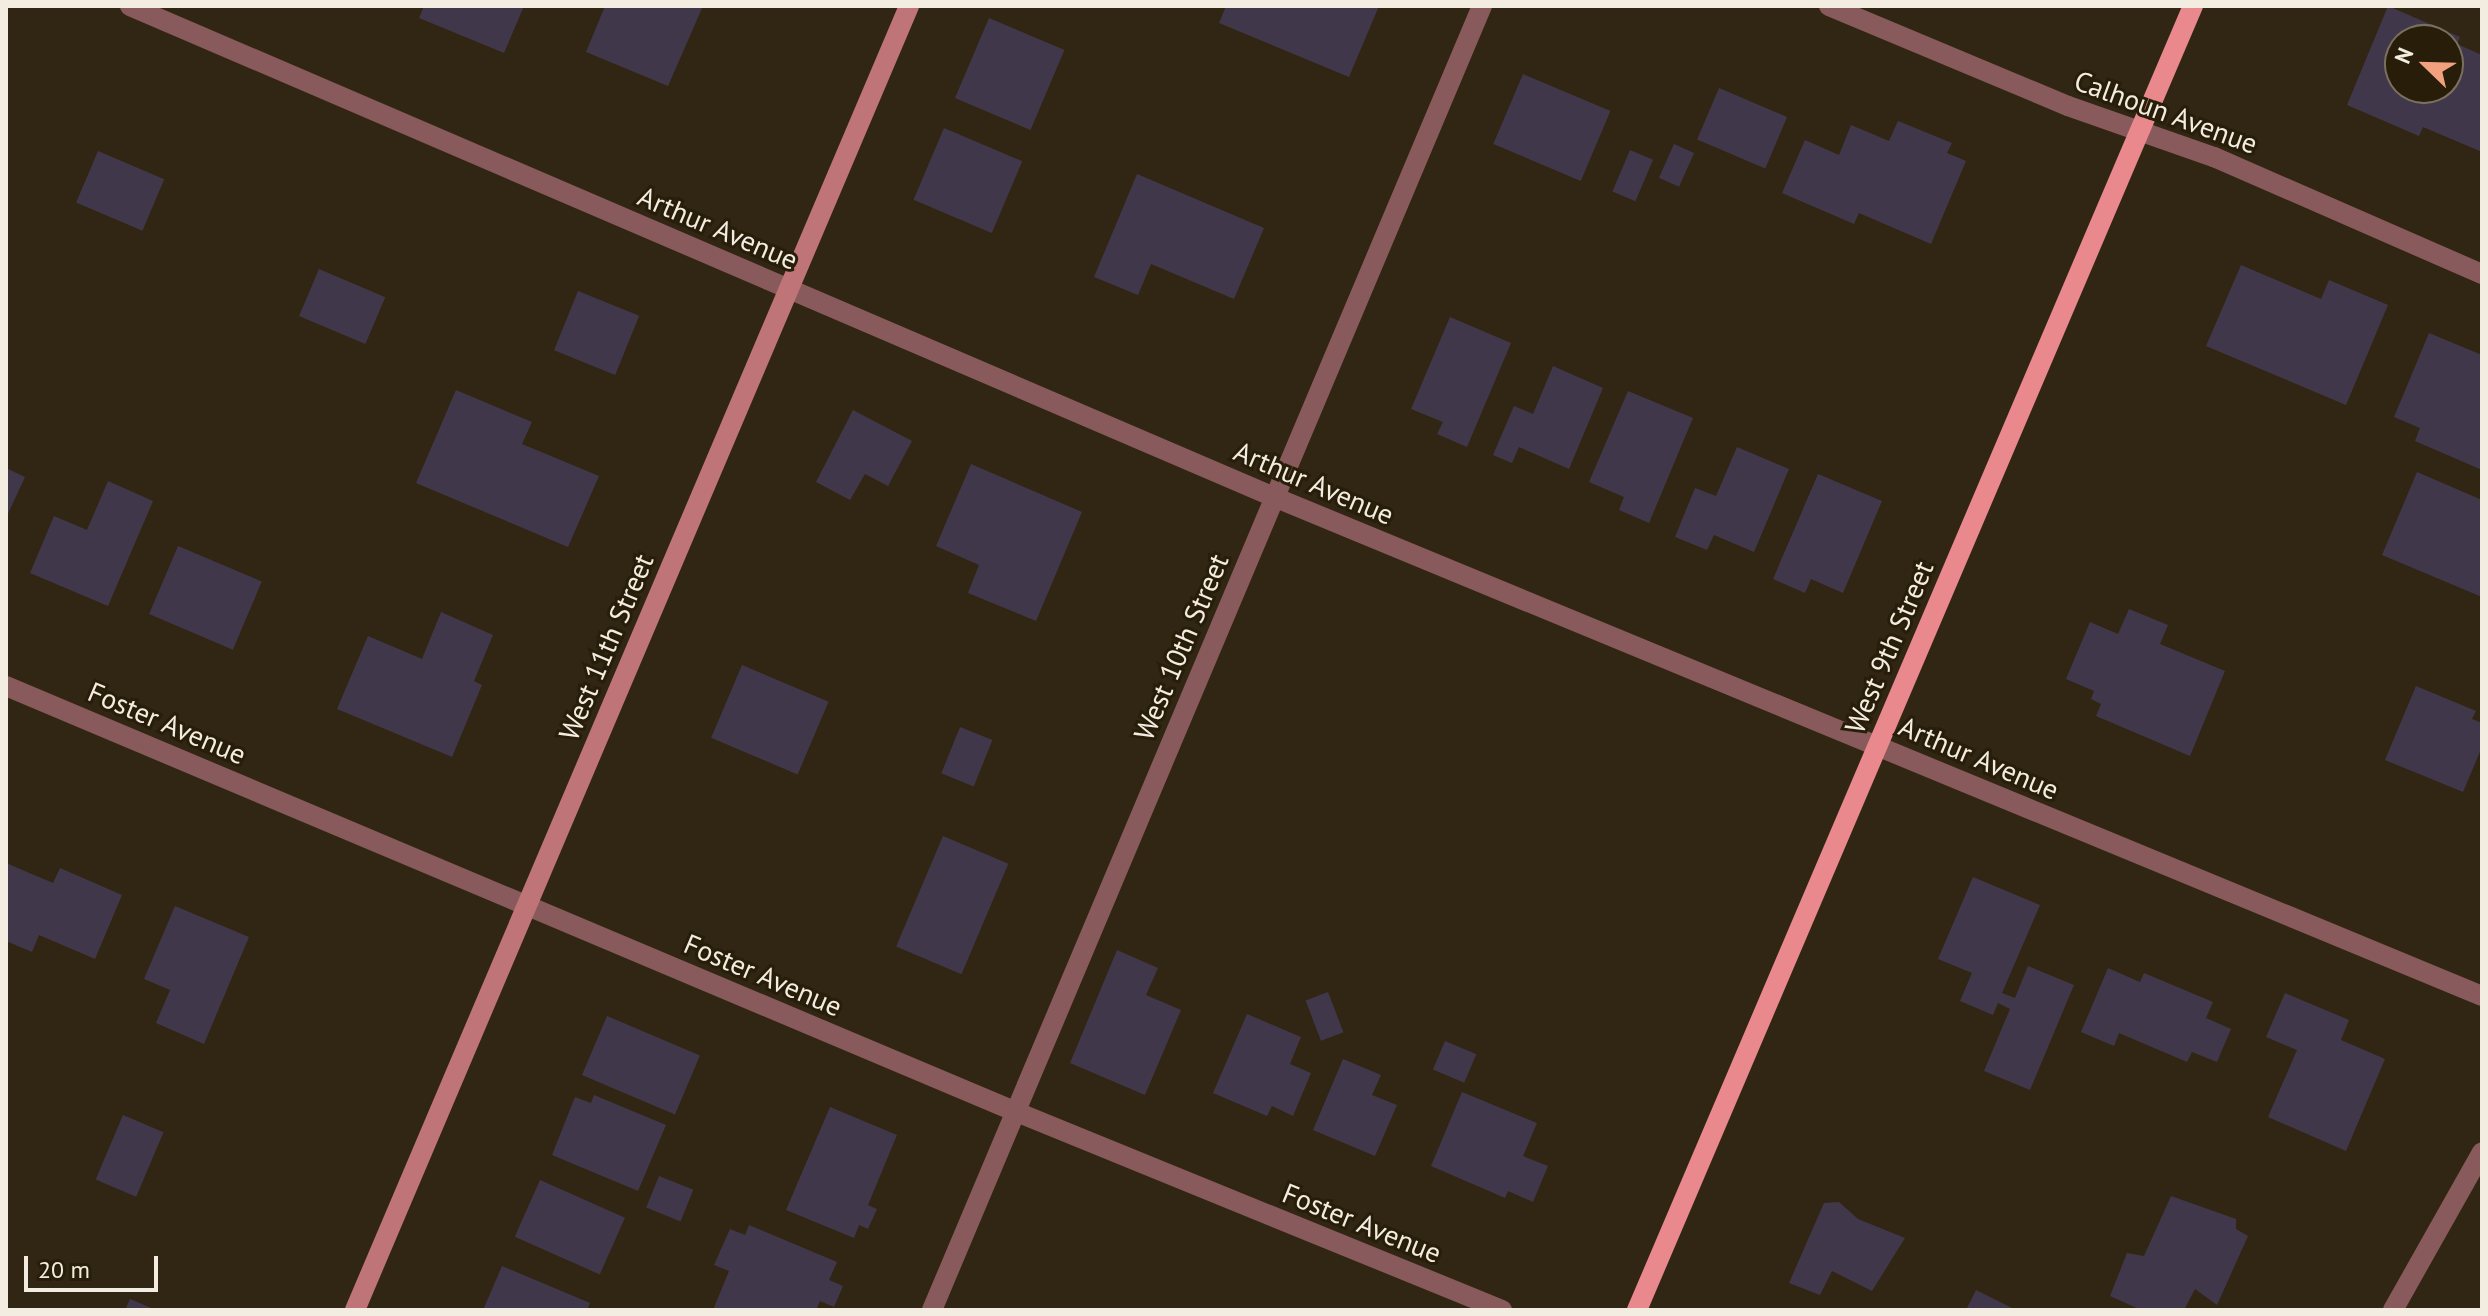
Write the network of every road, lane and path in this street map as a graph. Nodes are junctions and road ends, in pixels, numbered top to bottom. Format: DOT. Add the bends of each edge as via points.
graph roads {
  1 [pos="130,6"];
  2 [pos="909,6"];
  3 [pos="1482,6"];
  4 [pos="1829,6"];
  5 [pos="2193,6"];
  6 [pos="2139,132"];
  7 [pos="2482,274"];
  8 [pos="789,289"];
  9 [pos="1274,497"];
  10 [pos="6,686"];
  11 [pos="1877,746"];
  12 [pos="527,905"];
  13 [pos="2482,996"];
  14 [pos="1014,1111"];
  15 [pos="2482,1152"];
  16 [pos="355,1310"];
  17 [pos="932,1310"];
  18 [pos="1502,1310"];
  19 [pos="1637,1310"];
  20 [pos="2393,1310"];
  1 -- 8 [label="street, Arthur Avenue"];
  2 -- 8 [label="main road, West 11th Street"];
  3 -- 9 [label="street, West 10th Street"];
  4 -- 6 [label="street, Calhoun Avenue"];
  5 -- 6 [label="main road, West 9th Street"];
  6 -- 7 [label="street, Calhoun Avenue" via="2214,157"];
  6 -- 11 [label="main road, West 9th Street"];
  8 -- 9 [label="street, Arthur Avenue"];
  8 -- 12 [label="main road, West 11th Street"];
  9 -- 11 [label="street, Arthur Avenue"];
  9 -- 14 [label="street, West 10th Street"];
  10 -- 12 [label="street, Foster Avenue"];
  11 -- 13 [label="street, Arthur Avenue"];
  11 -- 19 [label="main road, West 9th Street"];
  12 -- 14 [label="street, Foster Avenue"];
  12 -- 16 [label="main road, West 11th Street"];
  14 -- 17 [label="street, West 10th Street"];
  14 -- 18 [label="street, Foster Avenue"];
  15 -- 20 [label="street"];
}
